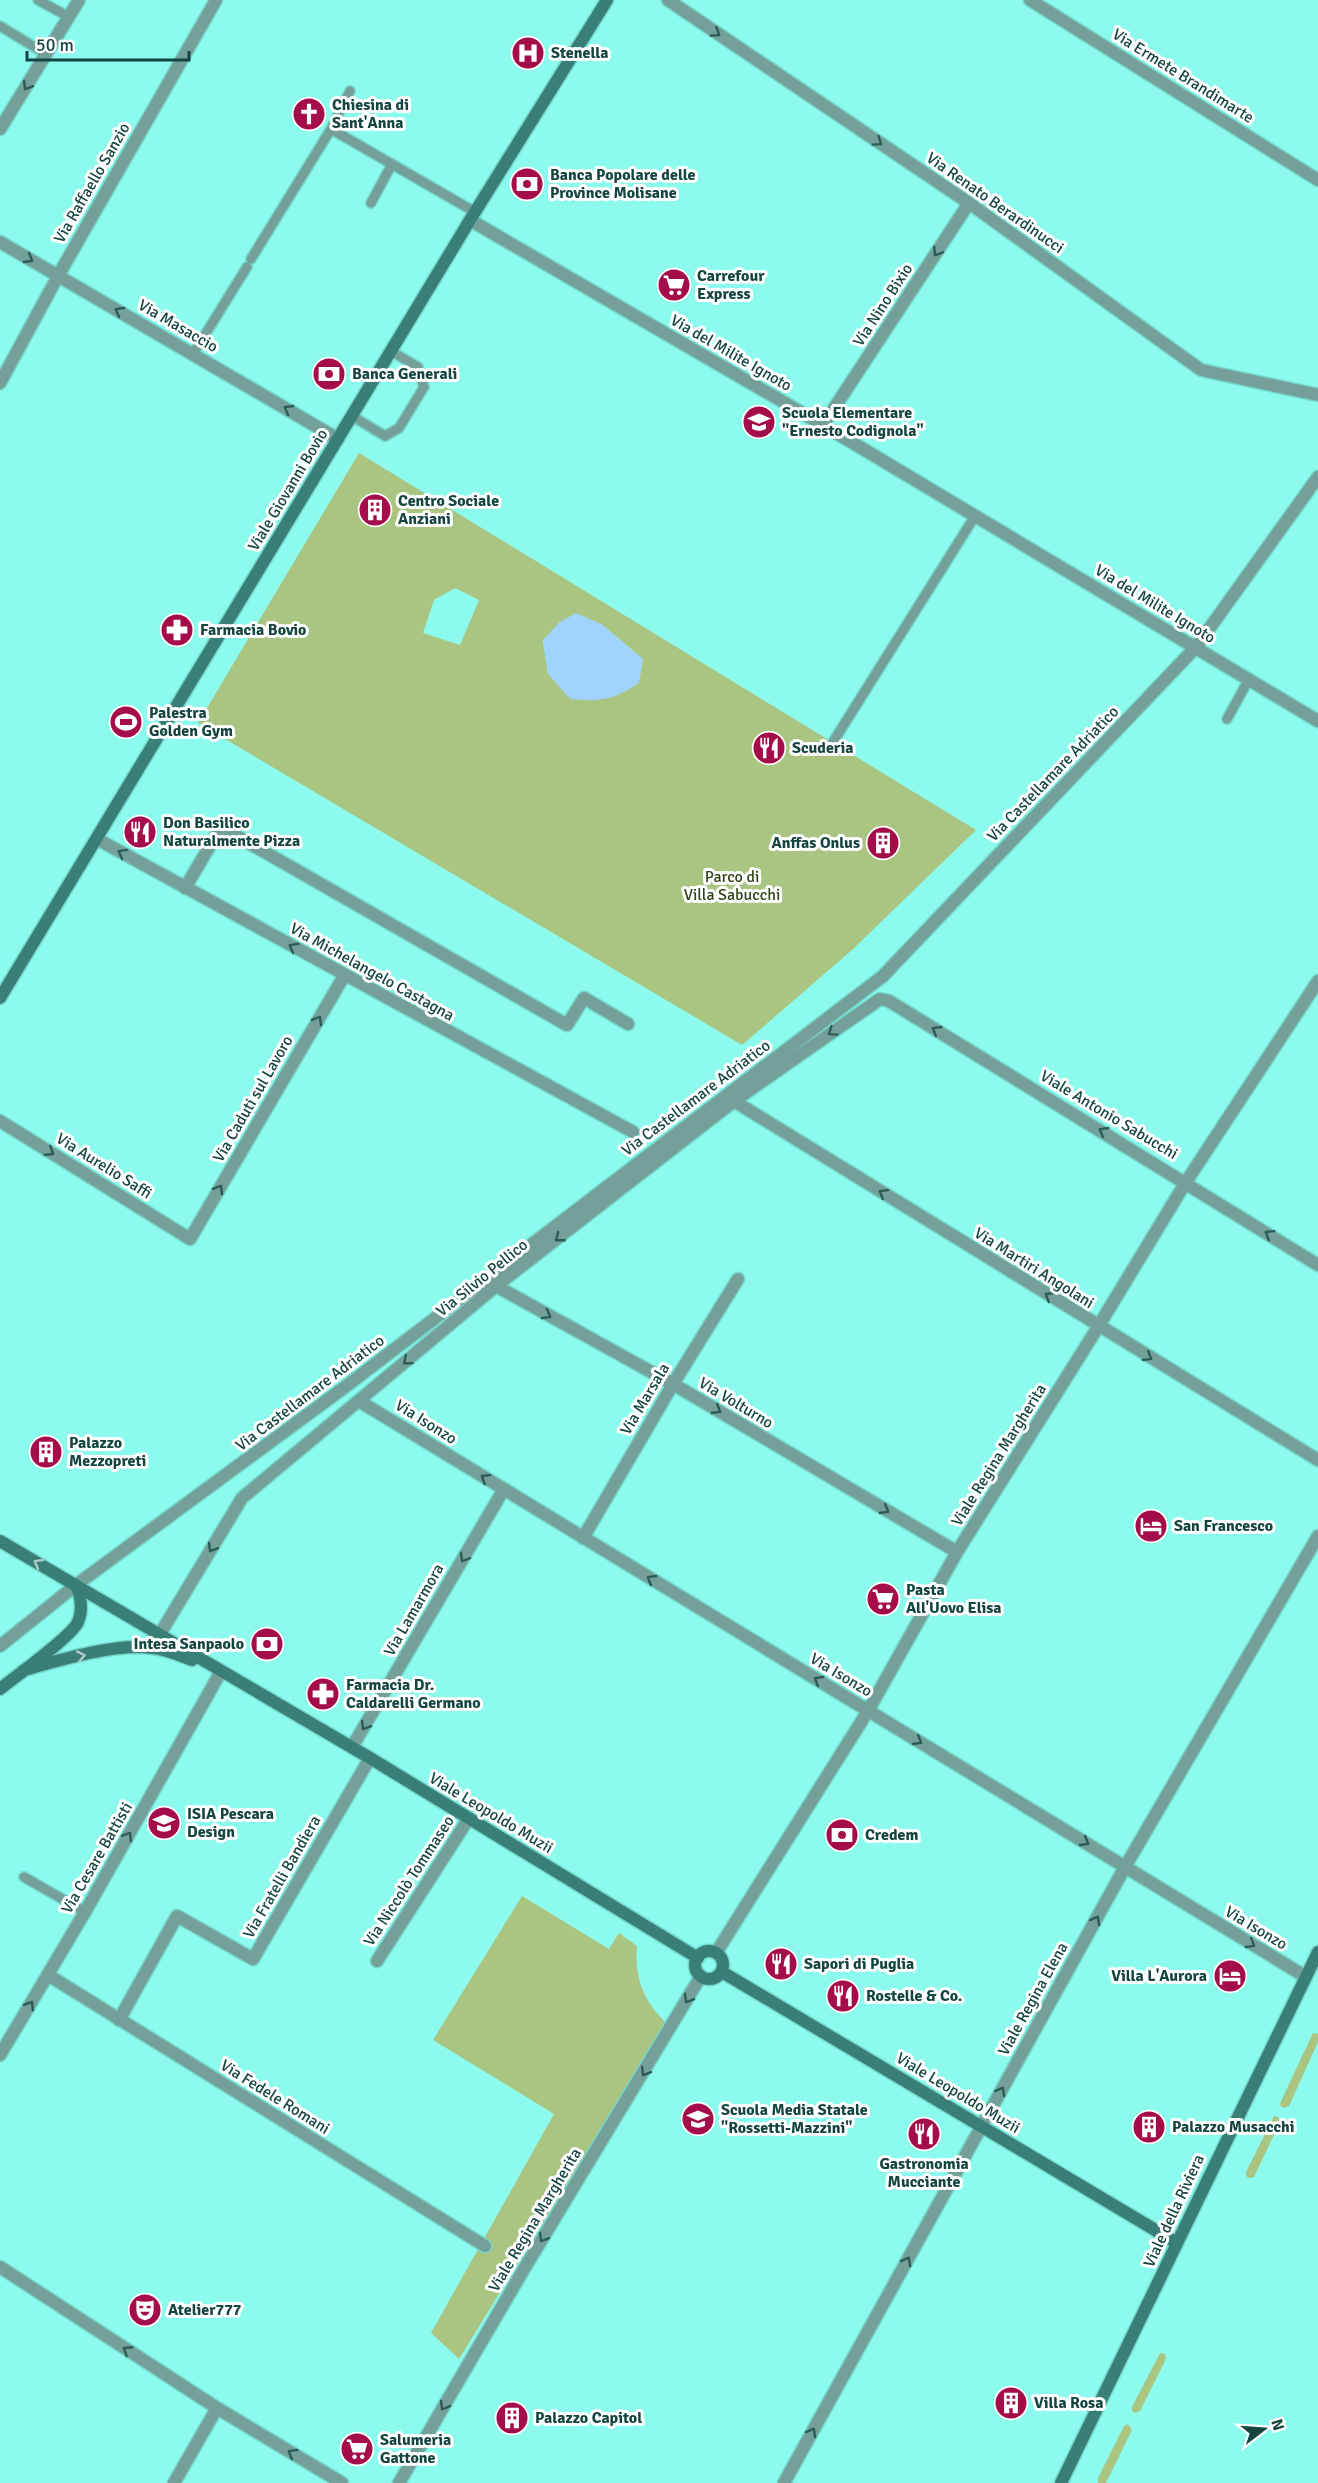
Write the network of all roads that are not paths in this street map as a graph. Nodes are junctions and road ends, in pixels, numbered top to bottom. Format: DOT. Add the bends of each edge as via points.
graph roads {
  1 [pos="38,0"];
  2 [pos="79,0"];
  3 [pos="216,0"];
  4 [pos="607,0"];
  5 [pos="668,0"];
  6 [pos="1030,0"];
  7 [pos="69,17"];
  8 [pos="0,26"];
  9 [pos="46,54"];
  10 [pos="350,91"];
  11 [pos="0,129"];
  12 [pos="331,129"];
  13 [pos="392,164"];
  14 [pos="1318,180"];
  15 [pos="371,202"];
  16 [pos="969,203"];
  17 [pos="473,216"];
  18 [pos="0,242"];
  19 [pos="58,276"];
  20 [pos="392,351"];
  21 [pos="193,354"];
  22 [pos="0,383"];
  23 [pos="1318,395"];
  24 [pos="352,416"];
  25 [pos="823,425"];
  26 [pos="339,439"];
  27 [pos="1318,477"];
  28 [pos="975,516"];
  29 [pos="1196,647"];
  30 [pos="1249,679"];
  31 [pos="1227,719"];
  32 [pos="1318,721"];
  33 [pos="833,742"];
  34 [pos="97,839"];
  35 [pos="185,888"];
  36 [pos="344,976"];
  37 [pos="1318,981"];
  38 [pos="0,998"];
  39 [pos="880,999"];
  40 [pos="628,1024"];
  41 [pos="734,1101"];
  42 [pos="0,1121"];
  43 [pos="633,1132"];
  44 [pos="1186,1182"];
  45 [pos="190,1239"];
  46 [pos="1318,1265"];
  47 [pos="738,1279"];
  48 [pos="496,1286"];
  49 [pos="1098,1327"];
  50 [pos="673,1384"];
  51 [pos="359,1401"];
  52 [pos="1318,1460"];
  53 [pos="504,1489"];
  54 [pos="1318,1536"];
  55 [pos="583,1538"];
  56 [pos="0,1541"];
  57 [pos="957,1552"];
  58 [pos="76,1585"];
  59 [pos="160,1634"];
  60 [pos="0,1646"];
  61 [pos="24,1670"];
  62 [pos="219,1675"];
  63 [pos="0,1689"];
  64 [pos="268,1697"];
  65 [pos="868,1711"];
  66 [pos="352,1747"];
  67 [pos="370,1758"];
  68 [pos="469,1818"];
  69 [pos="1125,1867"];
  70 [pos="24,1877"];
  71 [pos="85,1912"];
  72 [pos="1318,1952"];
  73 [pos="716,1953"];
  74 [pos="698,1958"];
  75 [pos="377,1961"];
  76 [pos="722,1972"];
  77 [pos="48,1975"];
  78 [pos="701,1976"];
  79 [pos="1306,1977"];
  80 [pos="119,2020"];
  81 [pos="0,2055"];
  82 [pos="982,2126"];
  83 [pos="1177,2243"];
  84 [pos="485,2246"];
  85 [pos="0,2267"];
  86 [pos="217,2408"];
  87 [pos="174,2483"];
  88 [pos="342,2483"];
  89 [pos="399,2483"];
  90 [pos="784,2483"];
  91 [pos="1061,2483"];
  1 -- 7 [label="lane"];
  2 -- 7 [label="street"];
  3 -- 19 [label="street, Via Raffaello Sanzio"];
  4 -- 17 [label="street, Viale Giovanni Bovio"];
  5 -- 16 [label="street, Via Renato Berardinucci, one-way"];
  6 -- 14 [label="street, Via Ermete Brandimarte"];
  7 -- 9 [label="street"];
  8 -- 9 [label="lane"];
  9 -- 11 [label="street, one-way"];
  10 -- 12 [label="lane"];
  12 -- 13 [label="lane"];
  12 -- 21 [label="lane"];
  13 -- 15 [label="lane"];
  13 -- 17 [label="lane"];
  16 -- 23 [label="street, Via Renato Berardinucci" via="1201,370"];
  16 -- 25 [label="street, Via Nino Bixio, one-way"];
  17 -- 20 [label="street, Viale Giovanni Bovio"];
  17 -- 25 [label="street, Via del Milite Ignoto"];
  18 -- 19 [label="street, Via Masaccio, one-way"];
  21 -- 19 [label="street, Via Masaccio, one-way"];
  19 -- 22 [label="street, Via Raffaello Sanzio"];
  20 -- 24 [label="street, Viale Giovanni Bovio"];
  20 -- 24 [label="lane" via="418,366 424,387 399,428 385,436"];
  26 -- 21 [label="street, Via Masaccio, one-way"];
  24 -- 26 [label="street, Viale Giovanni Bovio"];
  25 -- 28 [label="street, Via del Milite Ignoto"];
  26 -- 34 [label="street, Viale Giovanni Bovio"];
  27 -- 29 [label="street, Via Castellamare Adriatico"];
  28 -- 29 [label="street, Via del Milite Ignoto"];
  28 -- 33 [label="lane"];
  29 -- 30 [label="street, Via del Milite Ignoto"];
  29 -- 58 [label="street, Via Castellamare Adriatico" via="883,976 386,1357"];
  30 -- 31 [label="lane"];
  30 -- 32 [label="street, Via del Milite Ignoto"];
  35 -- 34 [label="street, Via Michelangelo Castagna, one-way"];
  34 -- 38 [label="street, Viale Giovanni Bovio"];
  36 -- 35 [label="street, Via Michelangelo Castagna, one-way"];
  35 -- 40 [label="street" via="221,827 567,1025 584,998"];
  36 -- 43 [label="street, Via Michelangelo Castagna"];
  45 -- 36 [label="street, Via Caduti sul Lavoro, one-way"];
  37 -- 44 [label="street, Viale Regina Margherita"];
  39 -- 41 [label="street, Via Silvio Pellico, one-way"];
  44 -- 39 [label="street, Viale Antonio Sabucchi, one-way"];
  41 -- 48 [label="street, Via Silvio Pellico, one-way"];
  49 -- 41 [label="street, Via Martiri Angolani, one-way"];
  42 -- 45 [label="street, Via Aurelio Saffi, one-way"];
  46 -- 44 [label="street, Viale Antonio Sabucchi, one-way"];
  44 -- 49 [label="street, Viale Regina Margherita"];
  47 -- 50 [label="street, Via Marsala"];
  48 -- 50 [label="street, Via Volturno, one-way"];
  48 -- 51 [label="street, Via Silvio Pellico, one-way"];
  49 -- 52 [label="street, Via Martiri Angolani, one-way"];
  49 -- 57 [label="street, Viale Regina Margherita"];
  50 -- 55 [label="street, Via Marsala"];
  50 -- 57 [label="street, Via Volturno, one-way"];
  53 -- 51 [label="street, Via Isonzo, one-way"];
  51 -- 59 [label="street, Via Silvio Pellico, one-way" via="242,1498"];
  53 -- 55 [label="street, Via Isonzo"];
  53 -- 66 [label="street, Via Lamarmora, one-way"];
  54 -- 69 [label="street, Viale Regina Elena"];
  65 -- 55 [label="street, Via Isonzo, one-way"];
  58 -- 56 [label="street, Viale Leopoldo Muzii, one-way"];
  57 -- 65 [label="street, Viale Regina Margherita"];
  58 -- 59 [label="street, Viale Leopoldo Muzii"];
  58 -- 60 [label="street, Via Castellamare Adriatico"];
  58 -- 61 [label="street" via="81,1602 78,1622"];
  59 -- 64 [label="street, Viale Leopoldo Muzii"];
  61 -- 62 [label="street, Viale Leopoldo Muzii, one-way" via="143,1647 177,1654"];
  61 -- 63 [label="street"];
  62 -- 64 [label="street, Viale Leopoldo Muzii" via="256,1695"];
  71 -- 62 [label="street, Via Cesare Battisti, one-way"];
  64 -- 66 [label="street, Viale Leopoldo Muzii"];
  65 -- 69 [label="street, Via Isonzo, one-way"];
  65 -- 73 [label="street, Viale Regina Margherita"];
  66 -- 67 [label="street, Viale Leopoldo Muzii"];
  67 -- 68 [label="street, Viale Leopoldo Muzii"];
  67 -- 80 [label="street, Via Fratelli Bandiera" via="253,1959 177,1916"];
  68 -- 74 [label="street, Viale Leopoldo Muzii"];
  68 -- 75 [label="street, Via Niccolò Tommaseo"];
  69 -- 79 [label="street, Via Isonzo, one-way"];
  82 -- 69 [label="street, Viale Regina Elena, one-way"];
  70 -- 71 [label="lane"];
  71 -- 77 [label="street, Via Cesare Battisti"];
  72 -- 79 [label="street, Viale della Riviera"];
  73 -- 74 [label="street" via="704,1952"];
  73 -- 76 [label="street" via="722,1959"];
  74 -- 78 [label="street" via="696,1966"];
  76 -- 78 [label="street" via="714,1978"];
  76 -- 82 [label="street, Viale Leopoldo Muzii"];
  77 -- 80 [label="street, Via Fedele Romani"];
  81 -- 77 [label="street, Via Cesare Battisti, one-way"];
  78 -- 89 [label="street, Viale Regina Margherita, one-way"];
  79 -- 83 [label="street, Viale della Riviera"];
  80 -- 84 [label="street, Via Fedele Romani"];
  82 -- 83 [label="street, Viale Leopoldo Muzii"];
  90 -- 82 [label="street, Viale Regina Elena, one-way"];
  83 -- 91 [label="street, Viale della Riviera"];
  86 -- 85 [label="street, one-way"];
  86 -- 87 [label="street"];
  88 -- 86 [label="street, one-way"];
}
